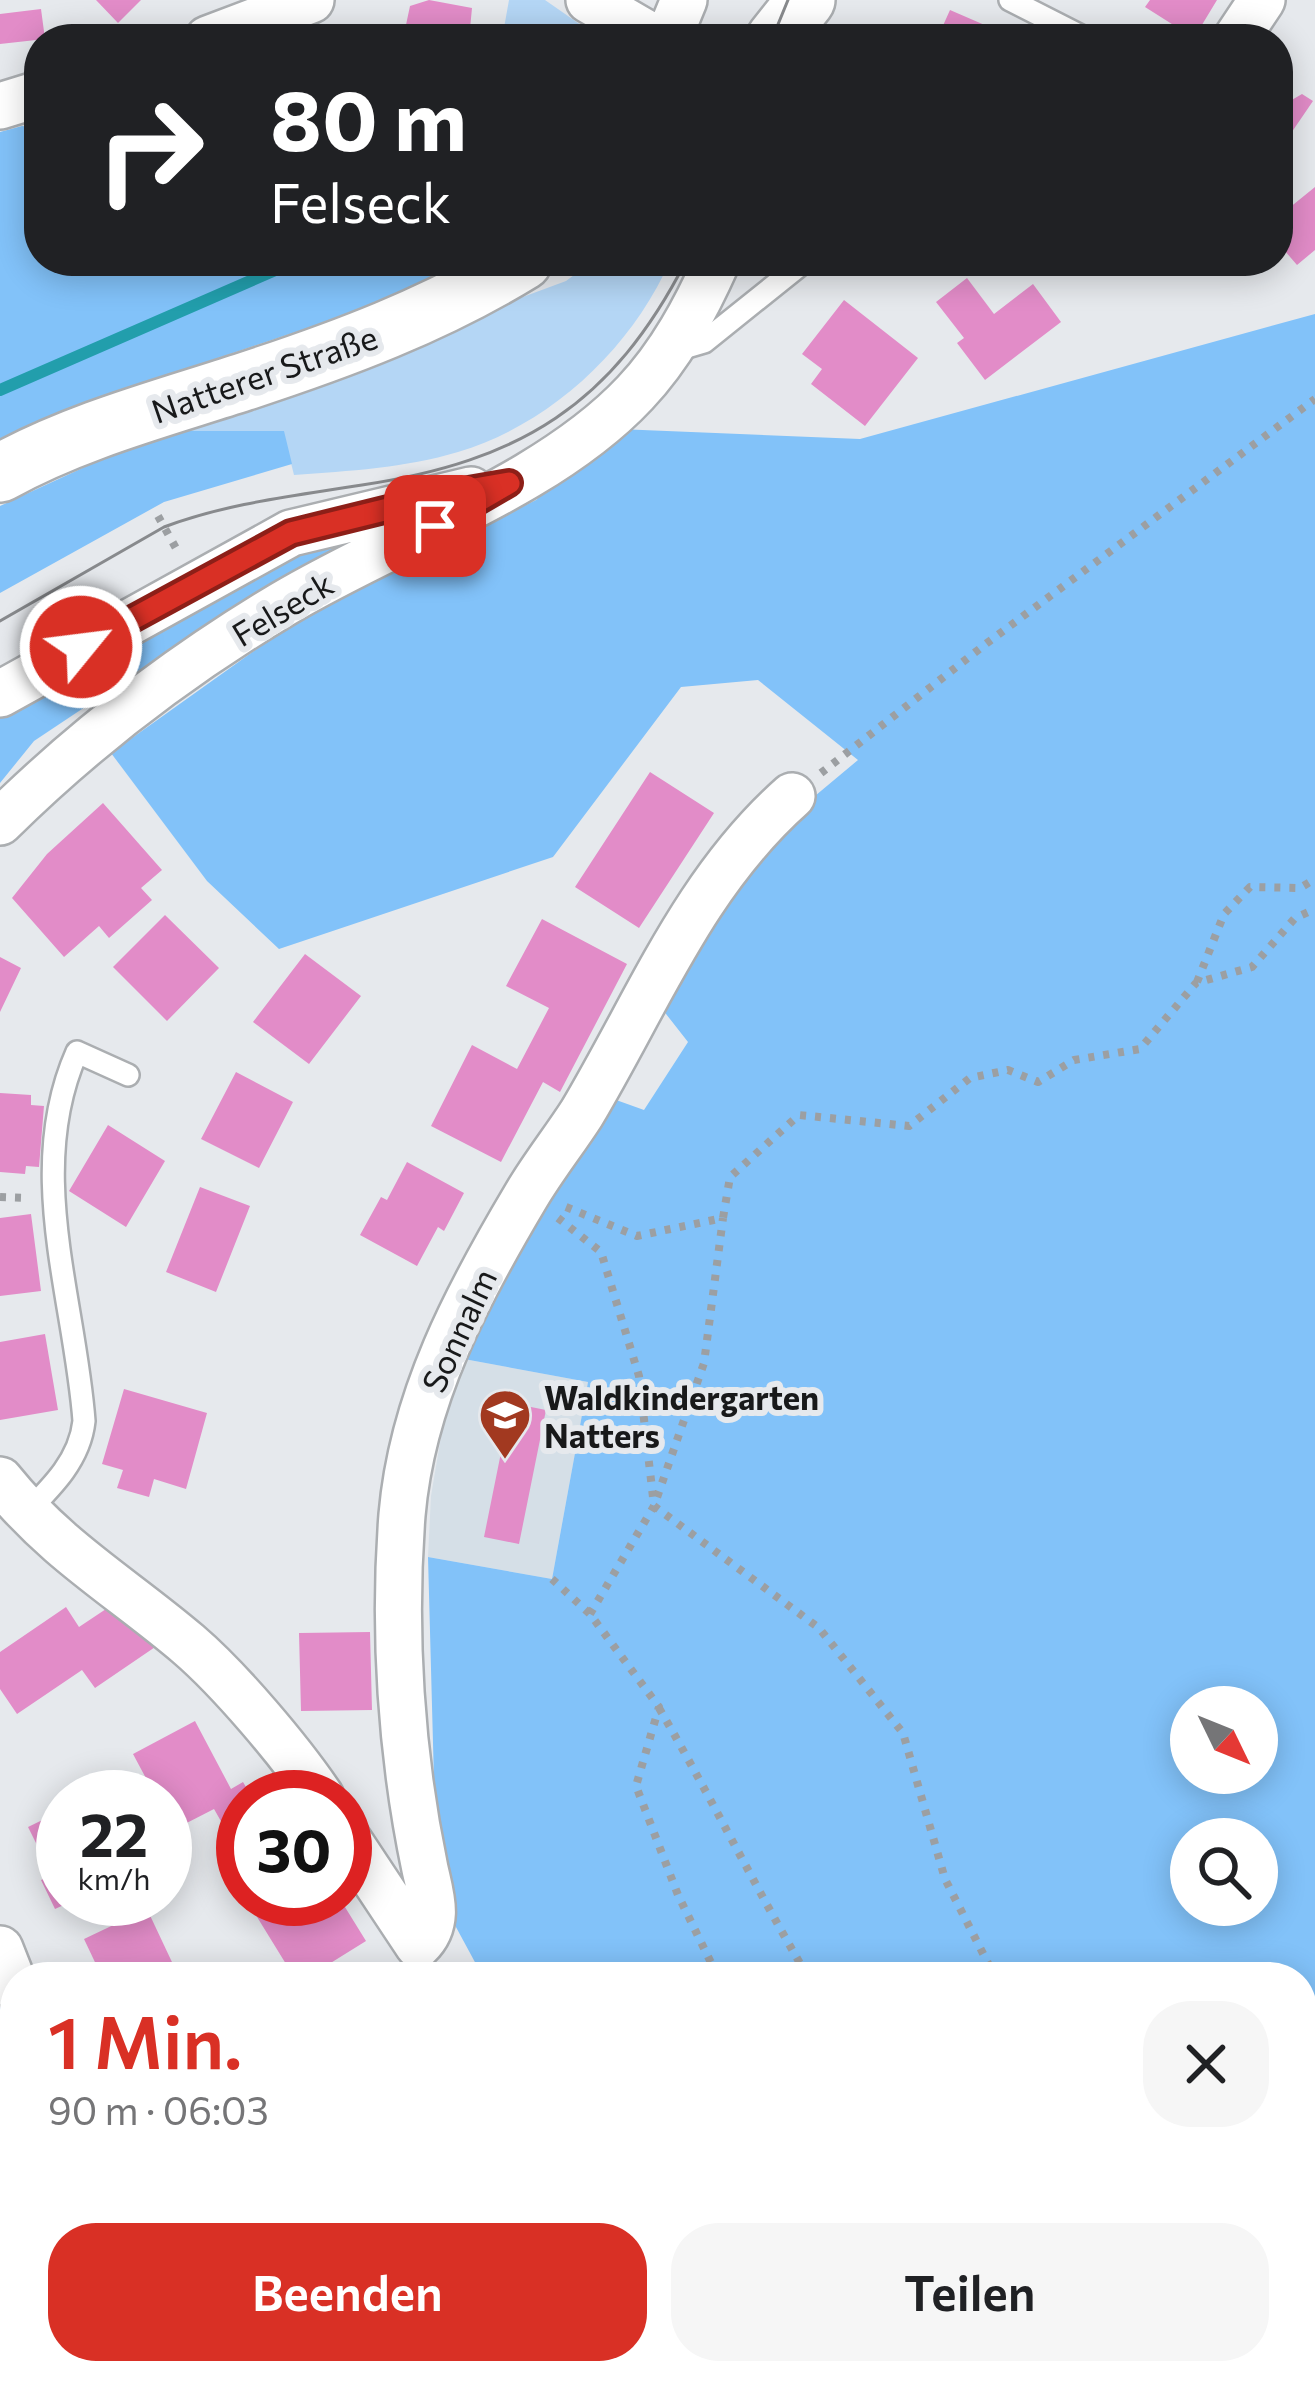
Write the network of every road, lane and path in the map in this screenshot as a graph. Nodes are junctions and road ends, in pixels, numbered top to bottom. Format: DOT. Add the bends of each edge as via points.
graph roads {
  1 [pos="310,0"];
  2 [pos="589,0"];
  3 [pos="1010,0"];
  4 [pos="247,24"];
  5 [pos="630,24"];
  6 [pos="1057,24"];
  7 [pos="497,276"];
  8 [pos="709,276"];
  9 [pos="786,276"];
  10 [pos="674,343"];
  11 [pos="1315,398"];
  12 [pos="0,473"];
  13 [pos="509,483"];
  14 [pos="0,694"];
  15 [pos="792,796"];
  16 [pos="0,822"];
  17 [pos="1315,879"];
  18 [pos="1315,909"];
  19 [pos="1196,983"];
  20 [pos="128,1075"];
  21 [pos="527,1193"];
  22 [pos="723,1218"];
  23 [pos="14,1496"];
  24 [pos="654,1506"];
  25 [pos="552,1579"];
  26 [pos="590,1614"];
  27 [pos="658,1707"];
  28 [pos="301,1770"];
  29 [pos="372,1876"];
  30 [pos="429,1961"];
  31 [pos="711,1962"];
  32 [pos="799,1962"];
  33 [pos="987,1962"];
  1 -- 4 [label="street"];
  2 -- 5 [label="street"];
  3 -- 6 [label="lane"];
  7 -- 12 [label="street, Natterer Straße" via="393,329 117,422"];
  8 -- 10 [label="street, Felseck"];
  9 -- 10 [label="lane" via="704,342"];
  10 -- 13 [label="street, Felseck" via="611,416"];
  11 -- 15 [label="path"];
  13 -- 14 [label="street" via="291,533"];
  13 -- 16 [label="street, Felseck" via="252,624 97,734"];
  15 -- 21 [label="street, Sonnalm" via="751,834 694,910 581,1114"];
  17 -- 19 [label="path" via="1300,888 1250,887 1224,914"];
  18 -- 19 [label="path" via="1294,918 1252,967"];
  19 -- 22 [label="path" via="1140,1049 1074,1060 1038,1082 1008,1070 970,1078 909,1126 799,1115 730,1177"];
  20 -- 23 [label="lane" via="77,1052 62,1092 55,1226 84,1421 67,1467"];
  21 -- 22 [label="path" via="637,1236"];
  21 -- 24 [label="path" via="601,1252 639,1376"];
  21 -- 30 [label="street, Sonnalm" via="441,1354 408,1467 400,1570 405,1756 433,1906"];
  22 -- 24 [label="path" via="704,1363"];
  23 -- 28 [label="street" via="76,1559 198,1653"];
  24 -- 26 [label="path"];
  24 -- 33 [label="path" via="819,1628 902,1733 945,1879"];
  25 -- 26 [label="path"];
  26 -- 27 [label="path"];
  27 -- 31 [label="path" via="635,1786"];
  27 -- 32 [label="path"];
  29 -- 30 [label="street, Sonnalm"];
}
